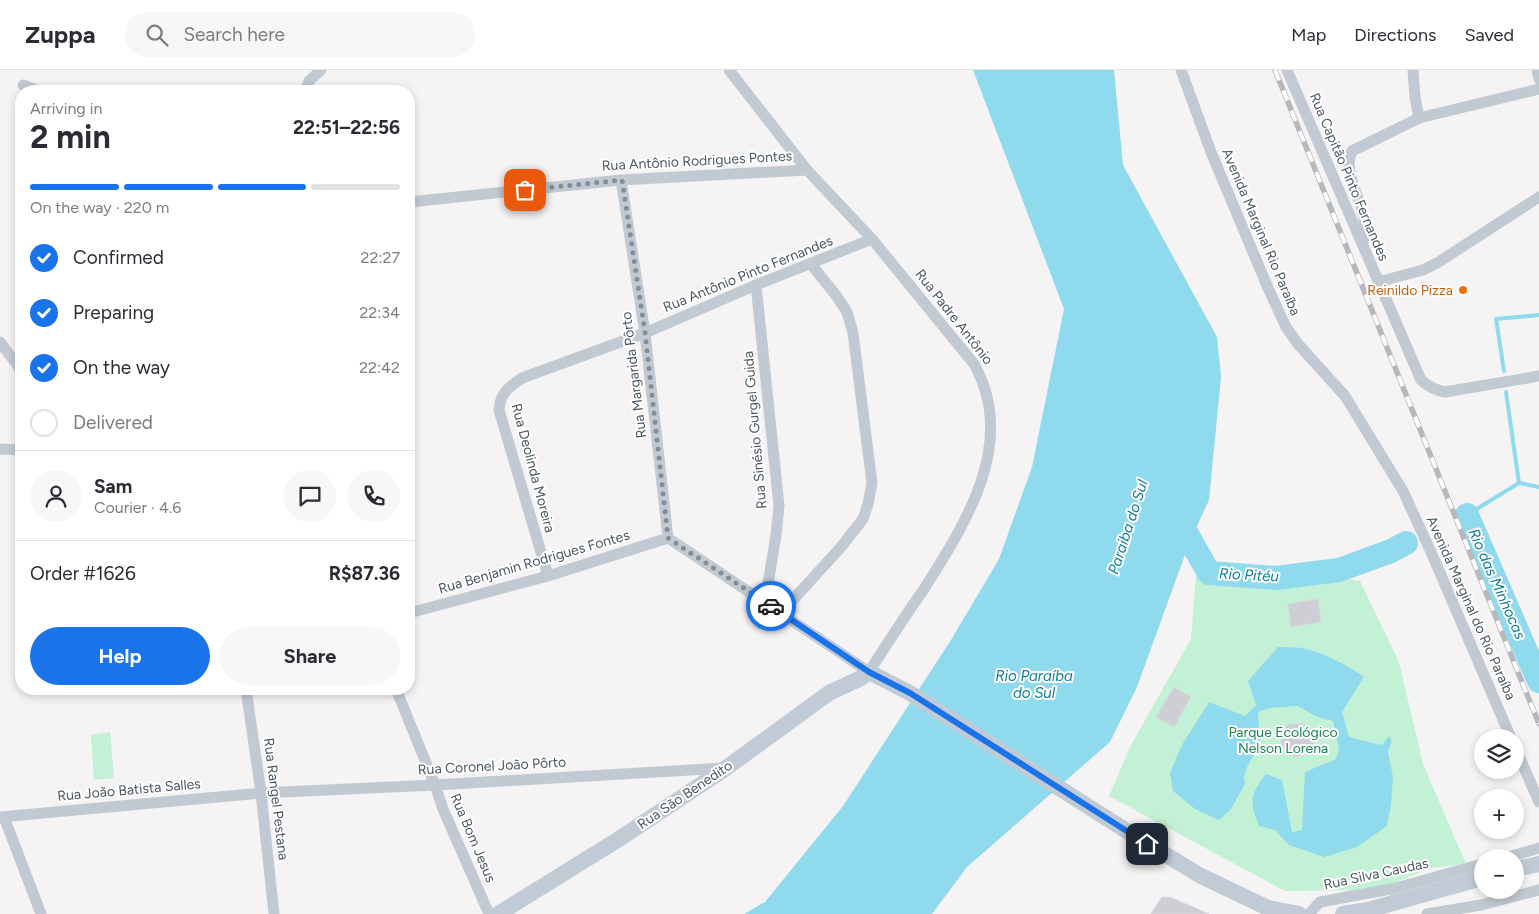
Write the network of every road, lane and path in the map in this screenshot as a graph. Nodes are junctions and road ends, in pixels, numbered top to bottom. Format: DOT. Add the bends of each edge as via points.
graph roads {
  1 [pos="320,70"];
  2 [pos="729,70"];
  3 [pos="1181,70"];
  4 [pos="1287,70"];
  5 [pos="1413,70"];
  6 [pos="1537,70"];
  7 [pos="1539,79"];
  8 [pos="307,85"];
  9 [pos="1539,89"];
  10 [pos="1418,118"];
  11 [pos="807,170"];
  12 [pos="622,180"];
  13 [pos="1539,197"];
  14 [pos="415,201"];
  15 [pos="872,239"];
  16 [pos="1362,245"];
  17 [pos="812,264"];
  18 [pos="1378,282"];
  19 [pos="756,285"];
  20 [pos="645,332"];
  21 [pos="0,342"];
  22 [pos="15,362"];
  23 [pos="1539,376"];
  24 [pos="522,378"];
  25 [pos="0,449"];
  26 [pos="15,450"];
  27 [pos="1403,491"];
  28 [pos="668,538"];
  29 [pos="548,576"];
  30 [pos="765,602"];
  31 [pos="415,611"];
  32 [pos="781,612"];
  33 [pos="869,672"];
  34 [pos="247,695"];
  35 [pos="398,695"];
  36 [pos="1507,729"];
  37 [pos="726,768"];
  38 [pos="1524,768"];
  39 [pos="435,785"];
  40 [pos="261,793"];
  41 [pos="1539,802"];
  42 [pos="2,817"];
  43 [pos="1539,848"];
  44 [pos="1524,852"];
  45 [pos="1539,864"];
  46 [pos="1474,866"];
  47 [pos="1524,867"];
  48 [pos="1474,880"];
  49 [pos="1539,890"];
  50 [pos="41,914"];
  51 [pos="274,914"];
  52 [pos="490,914"];
  53 [pos="498,914"];
  54 [pos="1299,914"];
  55 [pos="1309,914"];
  56 [pos="1343,914"];
  57 [pos="1427,914"];
  1 -- 8 [label="street"];
  2 -- 11 [label="street, Rua Padre Antônio"];
  3 -- 27 [label="street, Avenida Marginal Rio Paraíba" via="1211,152 1286,327 1345,396"];
  4 -- 16 [label="street, Rua Capitão Pinto Fernandes"];
  5 -- 10 [label="street"];
  6 -- 7 [label="street"];
  9 -- 10 [label="street"];
  10 -- 16 [label="street" via="1350,153 1350,174 1364,219"];
  11 -- 12 [label="street, Rua Antônio Rodrigues Pontes"];
  11 -- 15 [label="street, Rua Padre Antônio"];
  12 -- 14 [label="street, Rua Antônio Rodrigues Pontes"];
  12 -- 20 [label="street, Rua Margarida Pôrto"];
  13 -- 18 [label="street" via="1437,263"];
  15 -- 17 [label="street, Rua Antônio Pinto Fernandes"];
  15 -- 33 [label="street, Rua Padre Antônio" via="974,364 983,379 989,401 991,434 985,474 954,542"];
  16 -- 18 [label="street, Rua Capitão Pinto Fernandes"];
  17 -- 19 [label="street, Rua Antônio Pinto Fernandes"];
  17 -- 32 [label="street" via="847,312 872,483 863,519 842,547"];
  18 -- 23 [label="street, Rua Capitão Pinto Fernandes" via="1421,380 1428,386 1445,392"];
  19 -- 20 [label="street, Rua Antônio Pinto Fernandes"];
  19 -- 30 [label="street, Rua Sinésio Gurgel Guida" via="779,506"];
  20 -- 24 [label="street, Rua Antônio Pinto Fernandes"];
  20 -- 28 [label="street, Rua Margarida Pôrto"];
  21 -- 22 [label="street"];
  24 -- 29 [label="street, Rua Deolinda Moreira" via="504,392 499,410"];
  25 -- 26 [label="street"];
  27 -- 36 [label="street, Avenida Marginal do Rio Paraíba"];
  28 -- 29 [label="street, Rua Benjamin Rodrigues Fontes"];
  28 -- 30 [label="street"];
  29 -- 31 [label="street, Rua Benjamin Rodrigues Fontes"];
  30 -- 32 [label="street"];
  32 -- 33 [label="street"];
  33 -- 37 [label="main road, Rua São Benedito" via="821,699"];
  33 -- 54 [label="main road" via="910,693 1201,876 1273,910"];
  34 -- 40 [label="street, Rua Rangel Pestana"];
  35 -- 39 [label="street, Rua Bom Jesus"];
  37 -- 39 [label="street, Rua Coronel João Pôrto"];
  37 -- 53 [label="main road, Rua São Benedito"];
  38 -- 41 [label="street"];
  39 -- 40 [label="street, Rua Coronel João Pôrto"];
  39 -- 52 [label="street, Rua Bom Jesus"];
  40 -- 42 [label="street, Rua João Batista Salles"];
  40 -- 51 [label="street, Rua Rangel Pestana"];
  42 -- 50 [label="street"];
  43 -- 44 [label="street"];
  45 -- 47 [label="main road"];
  46 -- 55 [label="street, Rua Silva Caudas" via="1396,888 1320,902"];
  48 -- 56 [label="main road"];
  49 -- 57 [label="street" via="1481,905"];
}
